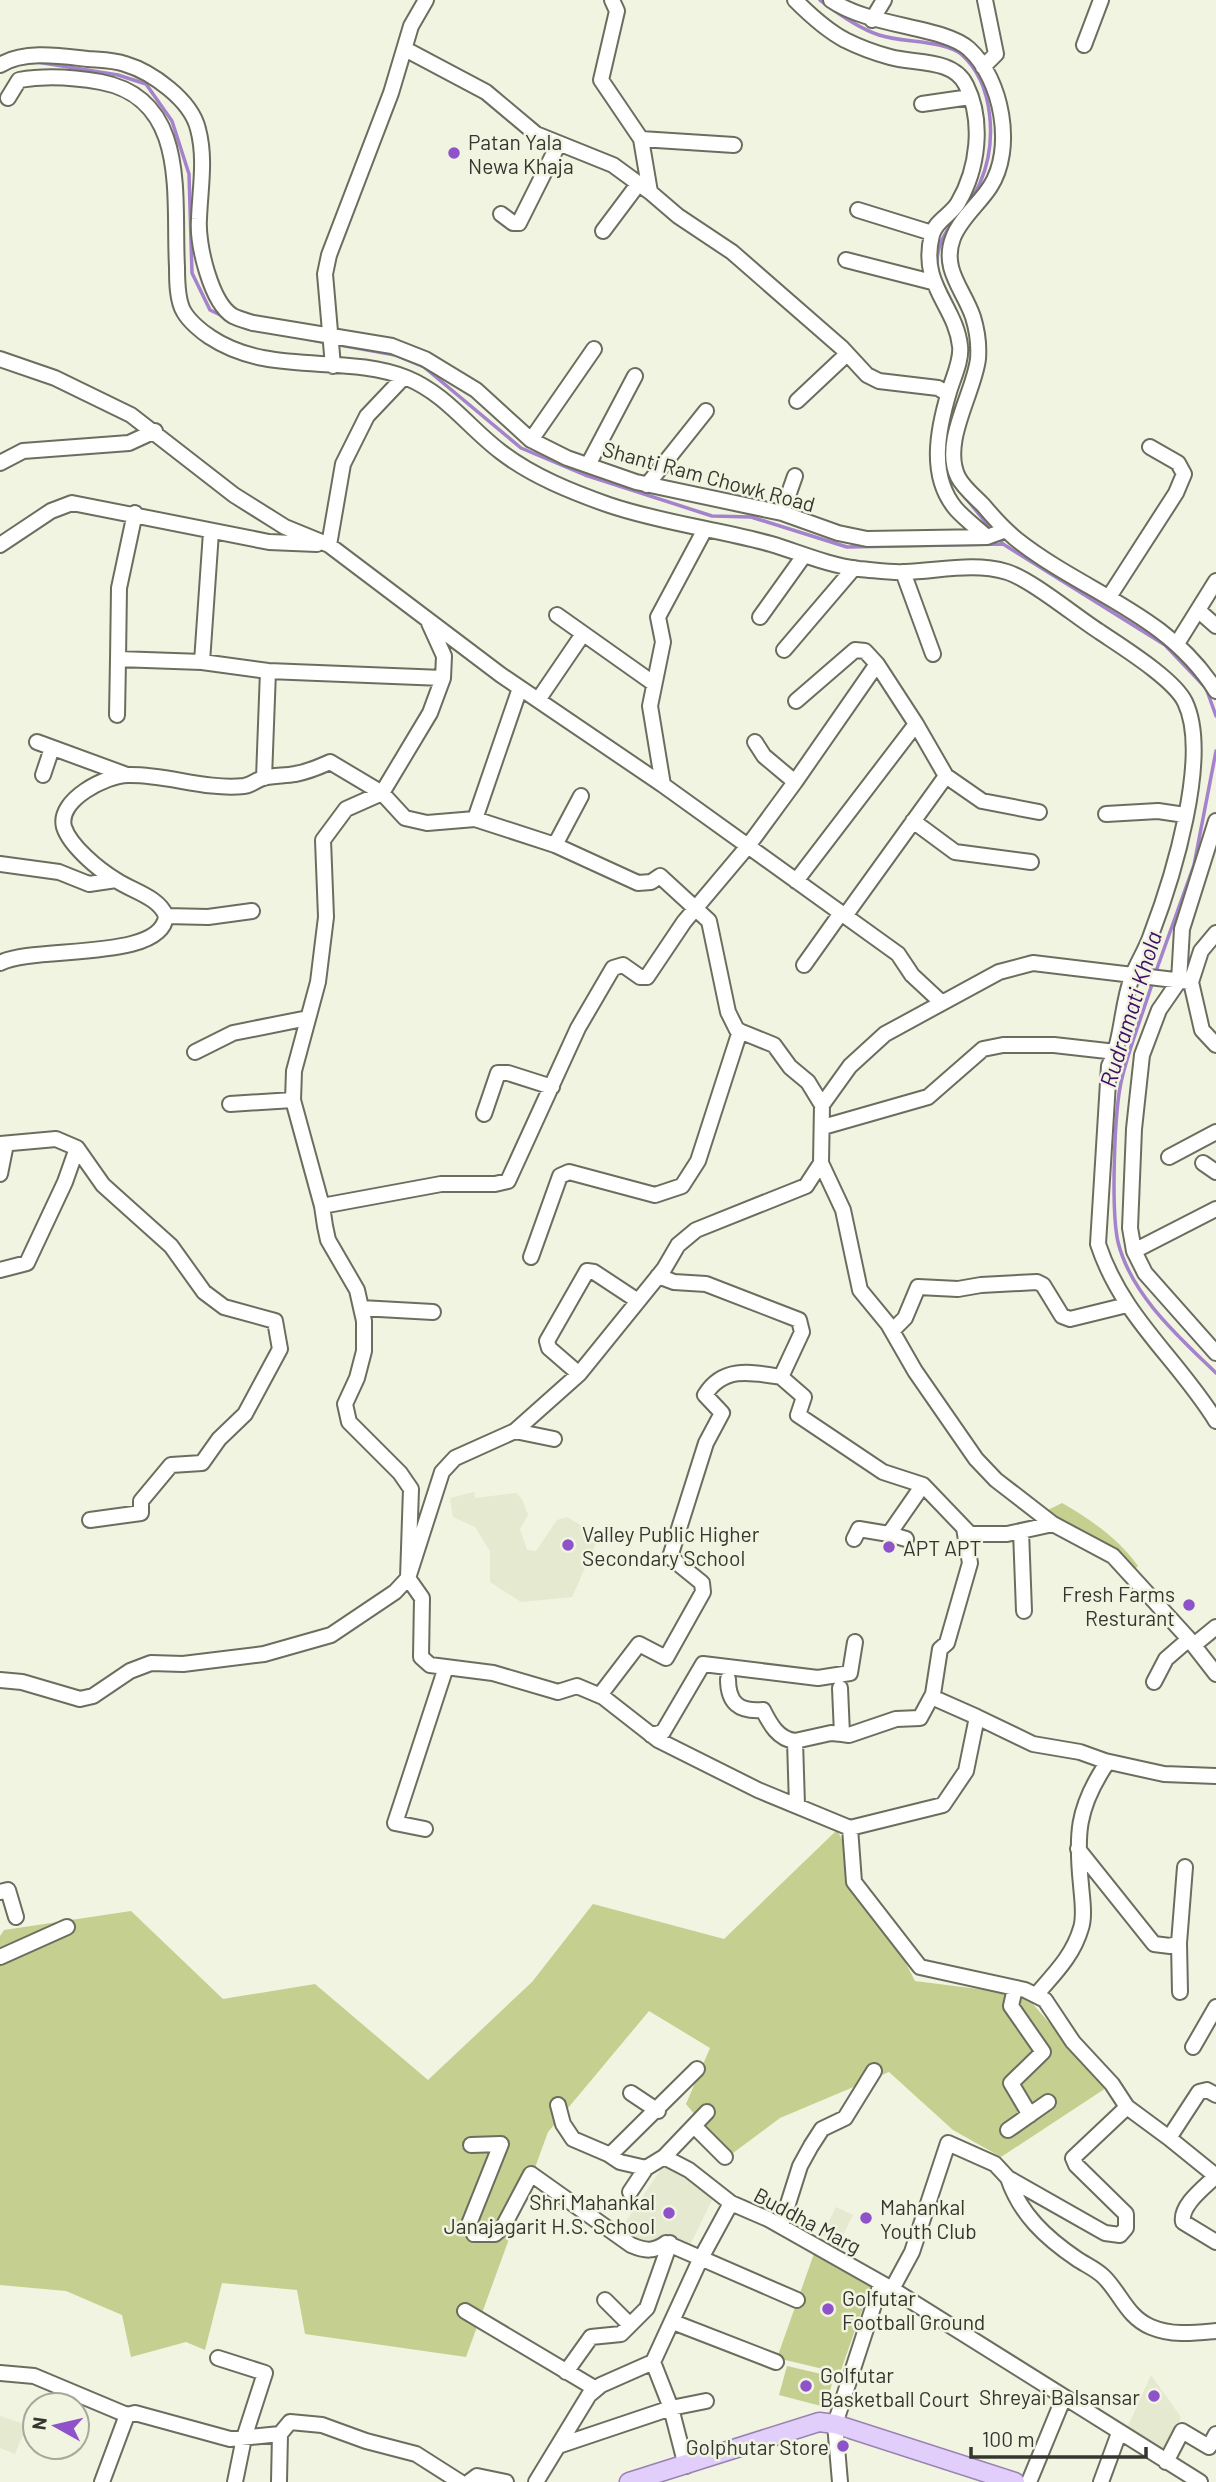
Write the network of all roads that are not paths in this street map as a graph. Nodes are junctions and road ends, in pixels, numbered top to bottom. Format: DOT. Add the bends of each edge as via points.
graph roads {
  1 [pos="426,0"];
  2 [pos="612,0"];
  3 [pos="795,0"];
  4 [pos="831,0"];
  5 [pos="884,0"];
  6 [pos="985,0"];
  7 [pos="1101,0"];
  8 [pos="872,20"];
  9 [pos="1084,45"];
  10 [pos="405,49"];
  11 [pos="0,65"];
  12 [pos="983,67"];
  13 [pos="970,97"];
  14 [pos="8,98"];
  15 [pos="922,104"];
  16 [pos="641,139"];
  17 [pos="558,145"];
  18 [pos="734,145"];
  19 [pos="644,187"];
  20 [pos="858,210"];
  21 [pos="501,214"];
  22 [pos="603,231"];
  23 [pos="932,233"];
  24 [pos="846,260"];
  25 [pos="932,282"];
  26 [pos="333,338"];
  27 [pos="594,349"];
  28 [pos="847,354"];
  29 [pos="0,359"];
  30 [pos="334,361"];
  31 [pos="635,376"];
  32 [pos="404,377"];
  33 [pos="948,394"];
  34 [pos="797,401"];
  35 [pos="706,411"];
  36 [pos="155,431"];
  37 [pos="531,440"];
  38 [pos="1150,447"];
  39 [pos="0,463"];
  40 [pos="588,466"];
  41 [pos="795,477"];
  42 [pos="647,485"];
  43 [pos="135,513"];
  44 [pos="782,513"];
  45 [pos="1006,530"];
  46 [pos="211,531"];
  47 [pos="704,531"];
  48 [pos="987,537"];
  49 [pos="0,545"];
  50 [pos="329,545"];
  51 [pos="803,557"];
  52 [pos="854,568"];
  53 [pos="903,572"];
  54 [pos="1216,581"];
  55 [pos="1109,597"];
  56 [pos="1199,611"];
  57 [pos="557,615"];
  58 [pos="760,617"];
  59 [pos="429,622"];
  60 [pos="1216,626"];
  61 [pos="583,634"];
  62 [pos="1178,642"];
  63 [pos="785,650"];
  64 [pos="933,654"];
  65 [pos="118,659"];
  66 [pos="202,662"];
  67 [pos="877,664"];
  68 [pos="268,671"];
  69 [pos="443,678"];
  70 [pos="653,683"];
  71 [pos="520,688"];
  72 [pos="1216,691"];
  73 [pos="538,700"];
  74 [pos="796,701"];
  75 [pos="117,715"];
  76 [pos="916,724"];
  77 [pos="37,742"];
  78 [pos="755,742"];
  79 [pos="52,748"];
  80 [pos="43,775"];
  81 [pos="127,775"];
  82 [pos="946,776"];
  83 [pos="264,778"];
  84 [pos="795,782"];
  85 [pos="663,785"];
  86 [pos="382,793"];
  87 [pos="581,796"];
  88 [pos="1039,812"];
  89 [pos="1105,814"];
  90 [pos="1185,815"];
  91 [pos="475,819"];
  92 [pos="913,821"];
  93 [pos="1216,821"];
  94 [pos="555,845"];
  95 [pos="748,846"];
  96 [pos="1031,862"];
  97 [pos="0,864"];
  98 [pos="116,880"];
  99 [pos="796,881"];
  100 [pos="695,909"];
  101 [pos="252,911"];
  102 [pos="843,914"];
  103 [pos="166,916"];
  104 [pos="1216,933"];
  105 [pos="0,963"];
  106 [pos="804,965"];
  107 [pos="1138,973"];
  108 [pos="1180,981"];
  109 [pos="941,1002"];
  110 [pos="308,1018"];
  111 [pos="740,1031"];
  112 [pos="1211,1032"];
  113 [pos="1216,1045"];
  114 [pos="195,1052"];
  115 [pos="1116,1052"];
  116 [pos="552,1087"];
  117 [pos="293,1100"];
  118 [pos="230,1104"];
  119 [pos="822,1105"];
  120 [pos="484,1114"];
  121 [pos="823,1126"];
  122 [pos="1216,1132"];
  123 [pos="3,1144"];
  124 [pos="77,1148"];
  125 [pos="1169,1157"];
  126 [pos="821,1163"];
  127 [pos="1203,1163"];
  128 [pos="1216,1172"];
  129 [pos="0,1174"];
  130 [pos="322,1206"];
  131 [pos="1216,1209"];
  132 [pos="1134,1251"];
  133 [pos="531,1257"];
  134 [pos="0,1270"];
  135 [pos="658,1276"];
  136 [pos="638,1301"];
  137 [pos="1127,1305"];
  138 [pos="361,1308"];
  139 [pos="433,1312"];
  140 [pos="892,1331"];
  141 [pos="1216,1353"];
  142 [pos="579,1374"];
  143 [pos="780,1377"];
  144 [pos="1216,1421"];
  145 [pos="515,1431"];
  146 [pos="554,1439"];
  147 [pos="923,1485"];
  148 [pos="90,1520"];
  149 [pos="1053,1524"];
  150 [pos="964,1528"];
  151 [pos="1021,1531"];
  152 [pos="890,1534"];
  153 [pos="854,1539"];
  154 [pos="906,1539"];
  155 [pos="408,1578"];
  156 [pos="1024,1611"];
  157 [pos="1216,1627"];
  158 [pos="855,1642"];
  159 [pos="1192,1642"];
  160 [pos="446,1667"];
  161 [pos="1216,1674"];
  162 [pos="727,1679"];
  163 [pos="0,1680"];
  164 [pos="1154,1682"];
  165 [pos="840,1688"];
  166 [pos="933,1694"];
  167 [pos="600,1695"];
  168 [pos="977,1717"];
  169 [pos="842,1734"];
  170 [pos="651,1735"];
  171 [pos="795,1741"];
  172 [pos="1105,1761"];
  173 [pos="1216,1776"];
  174 [pos="797,1805"];
  175 [pos="850,1828"];
  176 [pos="425,1829"];
  177 [pos="1078,1849"];
  178 [pos="1185,1867"];
  179 [pos="0,1892"];
  180 [pos="16,1917"];
  181 [pos="68,1927"];
  182 [pos="1179,1943"];
  183 [pos="0,1957"];
  184 [pos="1014,1988"];
  185 [pos="1180,1992"];
  186 [pos="1036,1995"];
  187 [pos="1216,2007"];
  188 [pos="1194,2047"];
  189 [pos="697,2069"];
  190 [pos="874,2071"];
  191 [pos="631,2094"];
  192 [pos="1216,2095"];
  193 [pos="1048,2102"];
  194 [pos="558,2105"];
  195 [pos="1127,2107"];
  196 [pos="658,2111"];
  197 [pos="707,2112"];
  198 [pos="1030,2115"];
  199 [pos="694,2126"];
  200 [pos="1008,2130"];
  201 [pos="1169,2138"];
  202 [pos="471,2145"];
  203 [pos="610,2155"];
  204 [pos="664,2157"];
  205 [pos="725,2157"];
  206 [pos="646,2168"];
  207 [pos="1008,2178"];
  208 [pos="630,2192"];
  209 [pos="731,2203"];
  210 [pos="781,2226"];
  211 [pos="1216,2242"];
  212 [pos="670,2243"];
  213 [pos="700,2260"];
  214 [pos="887,2286"];
  215 [pos="606,2300"];
  216 [pos="797,2300"];
  217 [pos="465,2311"];
  218 [pos="673,2322"];
  219 [pos="629,2324"];
  220 [pos="1216,2331"];
  221 [pos="218,2358"];
  222 [pos="653,2362"];
  223 [pos="776,2362"];
  224 [pos="566,2372"];
  225 [pos="0,2373"];
  226 [pos="596,2389"];
  227 [pos="1064,2397"];
  228 [pos="706,2401"];
  229 [pos="671,2408"];
  230 [pos="127,2415"];
  231 [pos="835,2424"];
  232 [pos="1119,2432"];
  233 [pos="280,2434"];
  234 [pos="1216,2434"];
  235 [pos="244,2438"];
  236 [pos="561,2445"];
  237 [pos="1166,2462"];
  238 [pos="686,2466"];
  239 [pos="102,2482"];
  240 [pos="235,2482"];
  241 [pos="279,2482"];
  242 [pos="460,2482"];
  243 [pos="469,2482"];
  244 [pos="506,2482"];
  245 [pos="536,2482"];
  246 [pos="629,2482"];
  247 [pos="840,2482"];
  248 [pos="1015,2482"];
  249 [pos="1029,2482"];
  250 [pos="1101,2482"];
  251 [pos="1200,2482"];
  1 -- 10 [label="street" via="411,26"];
  2 -- 16 [label="street" via="617,11 601,80"];
  3 -- 13 [label="street" via="844,39 891,58 954,72 966,83"];
  4 -- 8 [label="street"];
  5 -- 8 [label="street"];
  6 -- 12 [label="street" via="996,54"];
  7 -- 9 [label="street"];
  8 -- 12 [label="street" via="962,43"];
  10 -- 17 [label="street" via="486,92 536,134"];
  10 -- 26 [label="street" via="329,255 325,274"];
  11 -- 26 [label="street, Shanti Ram Chowk Road" via="19,55 112,62 125,64 167,88 198,126 202,191 198,221 216,299 232,316 253,323"];
  12 -- 45 [label="street" via="997,97 1001,143 991,185 953,239 949,263 973,317 978,341 978,360 962,404 955,465 958,478"];
  13 -- 15 [label="street"];
  13 -- 23 [label="street" via="976,115 976,145 969,179 957,205"];
  14 -- 30 [label="street" via="19,80 73,77 125,87 148,104 168,135 174,164 182,310 207,335 236,352 268,360"];
  16 -- 18 [label="street"];
  16 -- 19 [label="street"];
  17 -- 19 [label="street" via="613,165"];
  17 -- 21 [label="street" via="519,223"];
  19 -- 22 [label="street"];
  19 -- 28 [label="street" via="732,252"];
  20 -- 23 [label="street"];
  23 -- 25 [label="street"];
  24 -- 25 [label="street"];
  25 -- 33 [label="street" via="961,348"];
  26 -- 30 [label="street"];
  26 -- 37 [label="street, Shanti Ram Chowk Road" via="392,346 425,359 476,390"];
  27 -- 37 [label="street"];
  28 -- 33 [label="street" via="879,381 938,388"];
  28 -- 34 [label="street"];
  29 -- 36 [label="street" via="55,378"];
  30 -- 32 [label="street"];
  31 -- 40 [label="street"];
  32 -- 47 [label="street" via="426,387 467,418 499,451 535,474 610,505"];
  32 -- 50 [label="street" via="367,416 343,464"];
  33 -- 48 [label="street" via="936,466 955,508"];
  35 -- 42 [label="street"];
  36 -- 39 [label="street" via="129,443 23,451"];
  36 -- 50 [label="street" via="234,495 285,527"];
  37 -- 40 [label="street, Shanti Ram Chowk Road"];
  38 -- 55 [label="street" via="1178,463 1184,474"];
  40 -- 42 [label="street, Shanti Ram Chowk Road"];
  41 -- 44 [label="street"];
  42 -- 44 [label="street, Shanti Ram Chowk Road"];
  43 -- 46 [label="street"];
  43 -- 49 [label="street" via="72,503 51,511"];
  43 -- 65 [label="street" via="119,588"];
  44 -- 48 [label="street, Shanti Ram Chowk Road" via="867,539"];
  45 -- 48 [label="street, Shanti Ram Chowk Road"];
  45 -- 55 [label="street"];
  46 -- 50 [label="street" via="269,542"];
  46 -- 66 [label="street"];
  47 -- 51 [label="street" via="775,545"];
  47 -- 70 [label="street" via="658,617 663,642"];
  50 -- 59 [label="street"];
  51 -- 52 [label="street"];
  51 -- 58 [label="street"];
  52 -- 53 [label="street"];
  52 -- 63 [label="street"];
  53 -- 64 [label="street"];
  53 -- 90 [label="street" via="955,568 1012,573 1169,684 1184,699 1195,734"];
  54 -- 56 [label="street"];
  55 -- 62 [label="street"];
  56 -- 60 [label="street"];
  56 -- 62 [label="street"];
  57 -- 61 [label="street"];
  59 -- 69 [label="street" via="444,656"];
  59 -- 71 [label="street"];
  61 -- 70 [label="street"];
  61 -- 73 [label="street"];
  62 -- 72 [label="street"];
  65 -- 66 [label="street"];
  65 -- 75 [label="street"];
  66 -- 68 [label="street"];
  67 -- 74 [label="street" via="865,650 855,650"];
  67 -- 76 [label="street"];
  67 -- 84 [label="street"];
  68 -- 69 [label="street"];
  68 -- 83 [label="street"];
  69 -- 86 [label="street" via="420,732"];
  70 -- 85 [label="street" via="651,719"];
  71 -- 73 [label="street"];
  71 -- 91 [label="street"];
  73 -- 85 [label="street"];
  76 -- 82 [label="street"];
  76 -- 99 [label="street"];
  77 -- 79 [label="street"];
  78 -- 84 [label="street" via="764,756"];
  79 -- 80 [label="street"];
  79 -- 81 [label="street"];
  81 -- 83 [label="street" via="216,788 248,786"];
  81 -- 98 [label="street" via="82,794 64,815 64,828 72,840"];
  82 -- 88 [label="street" via="982,801"];
  82 -- 92 [label="street"];
  83 -- 86 [label="street" via="298,774 330,762"];
  84 -- 95 [label="street"];
  85 -- 95 [label="street"];
  86 -- 91 [label="street" via="405,818 427,823"];
  86 -- 110 [label="street" via="346,809 323,840 326,917 318,982"];
  87 -- 94 [label="street"];
  89 -- 90 [label="street" via="1158,811"];
  90 -- 107 [label="street"];
  91 -- 94 [label="street"];
  92 -- 96 [label="street" via="955,852"];
  92 -- 102 [label="street"];
  93 -- 108 [label="street" via="1182,929"];
  94 -- 100 [label="street" via="638,883 660,876"];
  95 -- 99 [label="street"];
  95 -- 100 [label="street"];
  97 -- 98 [label="street" via="59,872 89,884"];
  98 -- 103 [label="street" via="159,904"];
  99 -- 102 [label="street"];
  100 -- 111 [label="street" via="709,921 728,1012"];
  100 -- 116 [label="street" via="647,977 623,965 613,968 578,1028"];
  101 -- 103 [label="street"];
  102 -- 106 [label="street"];
  102 -- 109 [label="street" via="898,954 912,975"];
  103 -- 105 [label="street" via="159,934 121,947 28,955"];
  104 -- 108 [label="street"];
  107 -- 108 [label="street"];
  107 -- 109 [label="street" via="1034,963 999,972"];
  107 -- 115 [label="street"];
  108 -- 112 [label="street"];
  108 -- 132 [label="street" via="1159,1010 1142,1055 1131,1190"];
  109 -- 119 [label="street" via="885,1034 850,1066"];
  110 -- 114 [label="street" via="233,1033"];
  110 -- 117 [label="street" via="294,1071"];
  111 -- 119 [label="street" via="774,1045"];
  111 -- 133 [label="street" via="698,1161 682,1186 655,1195 569,1172 560,1177"];
  112 -- 113 [label="street"];
  115 -- 121 [label="street" via="1054,1045 983,1049 928,1097"];
  115 -- 137 [label="street" via="1109,1066 1098,1244 1107,1272"];
  116 -- 120 [label="street" via="498,1073"];
  116 -- 130 [label="street" via="508,1181 441,1184"];
  117 -- 118 [label="street"];
  117 -- 130 [label="street"];
  119 -- 121 [label="street"];
  121 -- 126 [label="street"];
  122 -- 125 [label="street"];
  123 -- 124 [label="street" via="56,1139"];
  123 -- 129 [label="street"];
  124 -- 134 [label="street" via="27,1263"];
  124 -- 148 [label="street" via="103,1185 172,1246 204,1292 224,1307 275,1321 280,1349 245,1413 202,1463 171,1465 141,1501 141,1513"];
  126 -- 135 [label="street" via="806,1186 696,1230 678,1245"];
  126 -- 140 [label="street" via="843,1210 860,1290"];
  127 -- 128 [label="street"];
  130 -- 138 [label="street" via="328,1240 357,1290"];
  131 -- 132 [label="street"];
  132 -- 141 [label="street" via="1145,1273"];
  135 -- 136 [label="street"];
  135 -- 143 [label="street" via="706,1284 799,1320 802,1332"];
  136 -- 142 [label="street"];
  136 -- 142 [label="street" via="587,1271 548,1341 549,1348"];
  137 -- 140 [label="street" via="1070,1319 1062,1316 1037,1282 958,1289 918,1287 905,1318"];
  137 -- 144 [label="street"];
  138 -- 139 [label="street"];
  138 -- 155 [label="street" via="364,1351 345,1404 346,1415 411,1489"];
  140 -- 149 [label="street" via="976,1459"];
  142 -- 145 [label="street"];
  143 -- 147 [label="street" via="804,1397 798,1415 883,1472"];
  143 -- 167 [label="street" via="748,1371 727,1375 713,1381 705,1395 722,1413 706,1443 670,1556 702,1583 703,1592 666,1658 639,1644"];
  145 -- 146 [label="street"];
  145 -- 155 [label="street" via="454,1458 442,1472"];
  147 -- 150 [label="street"];
  147 -- 152 [label="street"];
  149 -- 151 [label="street"];
  149 -- 159 [label="street" via="1113,1556"];
  150 -- 151 [label="street" via="971,1534"];
  150 -- 166 [label="street" via="970,1563 947,1643 940,1649"];
  151 -- 156 [label="street"];
  152 -- 153 [label="street" via="859,1529"];
  152 -- 154 [label="street"];
  155 -- 160 [label="street" via="422,1598 421,1657"];
  155 -- 163 [label="street" via="395,1592 331,1635 264,1654 183,1664 151,1663 80,1699"];
  157 -- 159 [label="street"];
  158 -- 170 [label="street" via="850,1673 818,1678 703,1664 663,1731"];
  159 -- 161 [label="street"];
  159 -- 164 [label="street" via="1166,1659"];
  160 -- 167 [label="street" via="493,1673 558,1692 577,1686"];
  160 -- 176 [label="street" via="395,1823"];
  162 -- 171 [label="street" via="736,1707 763,1710 773,1730"];
  165 -- 169 [label="street"];
  166 -- 168 [label="street"];
  166 -- 169 [label="street" via="920,1718 896,1719"];
  167 -- 170 [label="street"];
  168 -- 172 [label="street" via="1033,1744"];
  168 -- 175 [label="street" via="966,1771 943,1805"];
  169 -- 171 [label="street"];
  170 -- 174 [label="street"];
  171 -- 174 [label="street"];
  172 -- 173 [label="street" via="1164,1774"];
  172 -- 177 [label="street" via="1081,1812"];
  174 -- 175 [label="street"];
  175 -- 184 [label="street" via="854,1882 920,1967"];
  177 -- 182 [label="street" via="1154,1944"];
  177 -- 186 [label="street" via="1082,1926 1071,1955"];
  178 -- 182 [label="street"];
  179 -- 180 [label="street" via="8,1890"];
  181 -- 183 [label="street"];
  182 -- 185 [label="street"];
  184 -- 186 [label="street"];
  184 -- 198 [label="street" via="1011,2006 1043,2052 1011,2082"];
  186 -- 195 [label="street" via="1045,2000"];
  187 -- 188 [label="street"];
  189 -- 196 [label="street"];
  190 -- 210 [label="street" via="845,2118 822,2129 811,2146"];
  191 -- 196 [label="street"];
  192 -- 201 [label="street" via="1199,2092"];
  193 -- 198 [label="street"];
  194 -- 203 [label="street" via="573,2139"];
  195 -- 201 [label="street"];
  195 -- 207 [label="street" via="1073,2158 1126,2214 1126,2228 1120,2235 1105,2233"];
  196 -- 203 [label="street"];
  197 -- 199 [label="street"];
  198 -- 200 [label="street"];
  199 -- 204 [label="street"];
  199 -- 205 [label="street"];
  201 -- 211 [label="street" via="1216,2176 1182,2216 1183,2222"];
  202 -- 212 [label="street" via="501,2144 469,2224 474,2234 495,2234 503,2227 531,2175 631,2245 645,2251"];
  203 -- 206 [label="street"];
  204 -- 206 [label="street"];
  204 -- 209 [label="street"];
  206 -- 208 [label="street"];
  207 -- 214 [label="street" via="995,2164 948,2143 912,2252"];
  207 -- 220 [label="street" via="1021,2209 1101,2274 1138,2320 1173,2333"];
  209 -- 210 [label="street, Buddha Marg"];
  209 -- 213 [label="street, Buddha Marg"];
  210 -- 214 [label="street, Buddha Marg"];
  212 -- 213 [label="street"];
  212 -- 219 [label="street" via="647,2308"];
  213 -- 216 [label="street"];
  213 -- 218 [label="street, Buddha Marg"];
  214 -- 227 [label="street, Buddha Marg"];
  214 -- 231 [label="street"];
  215 -- 219 [label="street"];
  217 -- 224 [label="street"];
  218 -- 222 [label="street, Buddha Marg"];
  218 -- 223 [label="street"];
  219 -- 224 [label="street" via="621,2334 591,2337"];
  221 -- 235 [label="street" via="265,2373"];
  222 -- 226 [label="street"];
  222 -- 229 [label="street"];
  224 -- 226 [label="street"];
  225 -- 230 [label="street" via="34,2376"];
  226 -- 236 [label="street"];
  227 -- 232 [label="street, Buddha Marg"];
  227 -- 249 [label="street"];
  228 -- 229 [label="street"];
  229 -- 236 [label="street"];
  229 -- 238 [label="street"];
  230 -- 235 [label="street" via="135,2413 230,2439"];
  230 -- 239 [label="street"];
  231 -- 238 [label="main road" via="819,2422"];
  231 -- 247 [label="street"];
  231 -- 248 [label="main road"];
  232 -- 237 [label="street, Buddha Marg"];
  232 -- 250 [label="street"];
  233 -- 235 [label="street"];
  233 -- 241 [label="street"];
  233 -- 242 [label="street" via="290,2422 322,2425 416,2454"];
  234 -- 237 [label="street" via="1209,2447 1182,2431"];
  235 -- 240 [label="street"];
  236 -- 245 [label="street"];
  237 -- 251 [label="street, Buddha Marg"];
  238 -- 246 [label="main road"];
  243 -- 244 [label="street" via="477,2476"];
}
